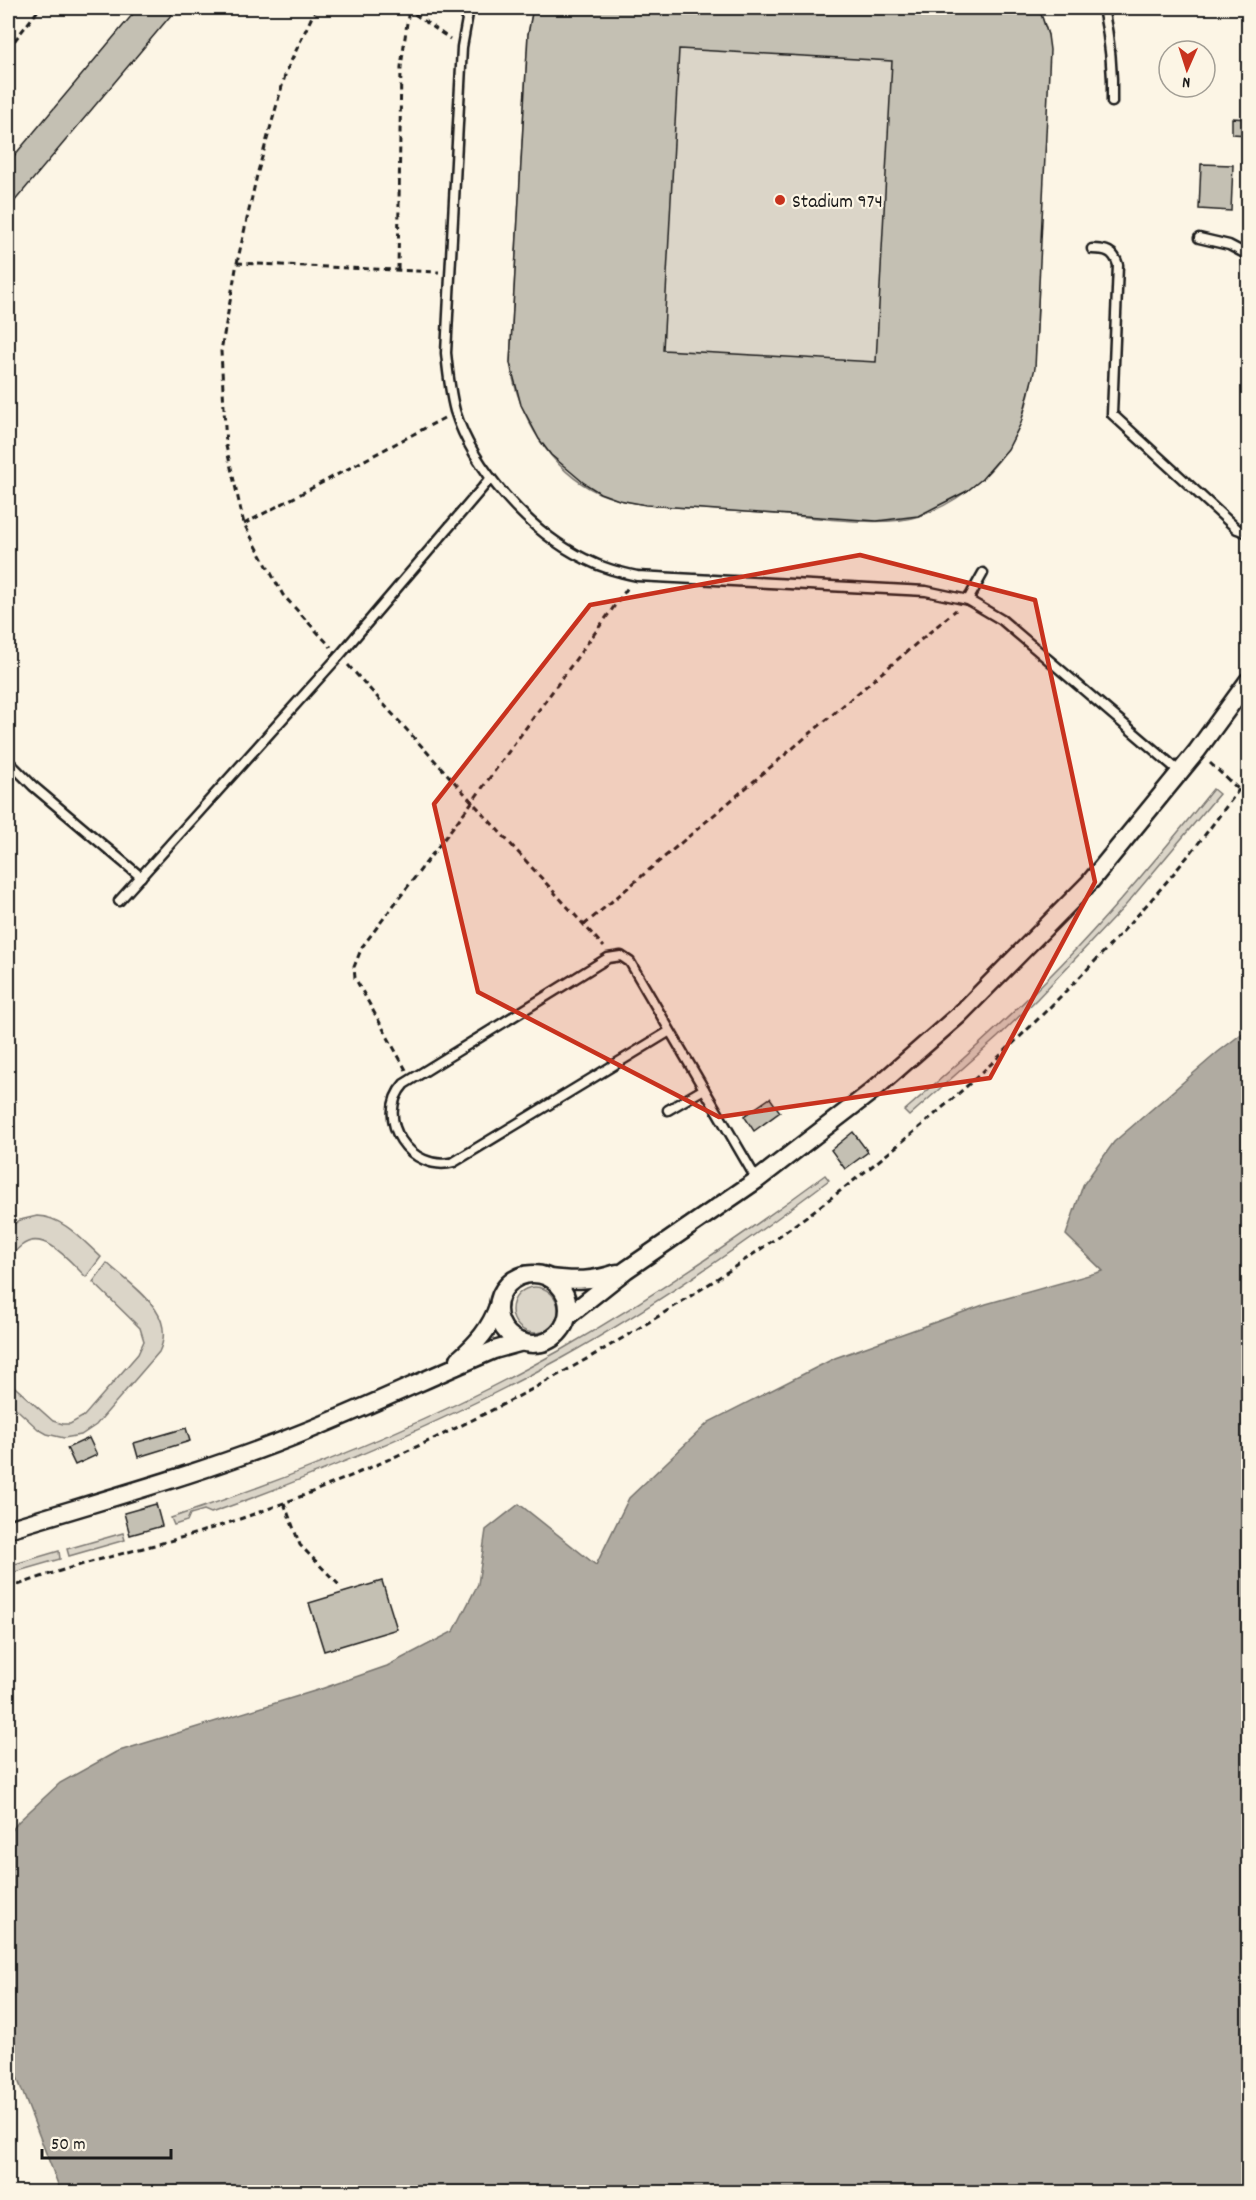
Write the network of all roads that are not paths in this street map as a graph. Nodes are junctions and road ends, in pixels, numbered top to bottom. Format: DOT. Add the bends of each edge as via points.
graph roads {
  1 [pos="469,8"];
  2 [pos="1103,8"];
  3 [pos="1112,102"];
  4 [pos="1198,238"];
  5 [pos="1092,249"];
  6 [pos="1248,255"];
  7 [pos="490,479"];
  8 [pos="1248,534"];
  9 [pos="983,573"];
  10 [pos="968,600"];
  11 [pos="1248,681"];
  12 [pos="8,761"];
  13 [pos="1180,772"];
  14 [pos="141,877"];
  15 [pos="119,901"];
  16 [pos="670,1031"];
  17 [pos="704,1089"];
  18 [pos="668,1110"];
  19 [pos="757,1180"];
  20 [pos="626,1270"];
  21 [pos="550,1278"];
  22 [pos="498,1305"];
  23 [pos="568,1316"];
  24 [pos="523,1342"];
  25 [pos="448,1369"];
  26 [pos="8,1529"];
  1 -- 7 [label="lane" via="462,47 446,353 456,413"];
  2 -- 3 [label="lane" via="1113,68"];
  4 -- 6 [label="lane" via="1229,244"];
  5 -- 8 [label="lane" via="1114,254 1118,265 1112,414 1237,529"];
  7 -- 10 [label="lane" via="518,509 568,550 608,569 637,576 926,591"];
  7 -- 14 [label="lane" via="339,656"];
  9 -- 10 [label="lane"];
  10 -- 13 [label="lane" via="1002,620"];
  11 -- 13 [label="street"];
  12 -- 14 [label="lane"];
  13 -- 19 [label="street" via="1090,882 960,1014 872,1092"];
  14 -- 15 [label="lane"];
  16 -- 16 [label="lane" via="630,962 621,956 608,958 412,1079 400,1089 394,1102 395,1129 400,1140 417,1156 445,1164 463,1157"];
  16 -- 17 [label="lane"];
  17 -- 18 [label="lane"];
  17 -- 19 [label="lane"];
  19 -- 20 [label="street"];
  20 -- 21 [label="street" via="578,1281"];
  20 -- 23 [label="street"];
  21 -- 22 [label="street" via="539,1274 517,1278 501,1294"];
  21 -- 23 [label="street" via="566,1294"];
  22 -- 24 [label="street" via="504,1328"];
  22 -- 25 [label="street" via="492,1324 477,1344"];
  23 -- 24 [label="street" via="564,1327 546,1342"];
  24 -- 25 [label="street"];
  25 -- 26 [label="street" via="301,1434 148,1487"];
}
